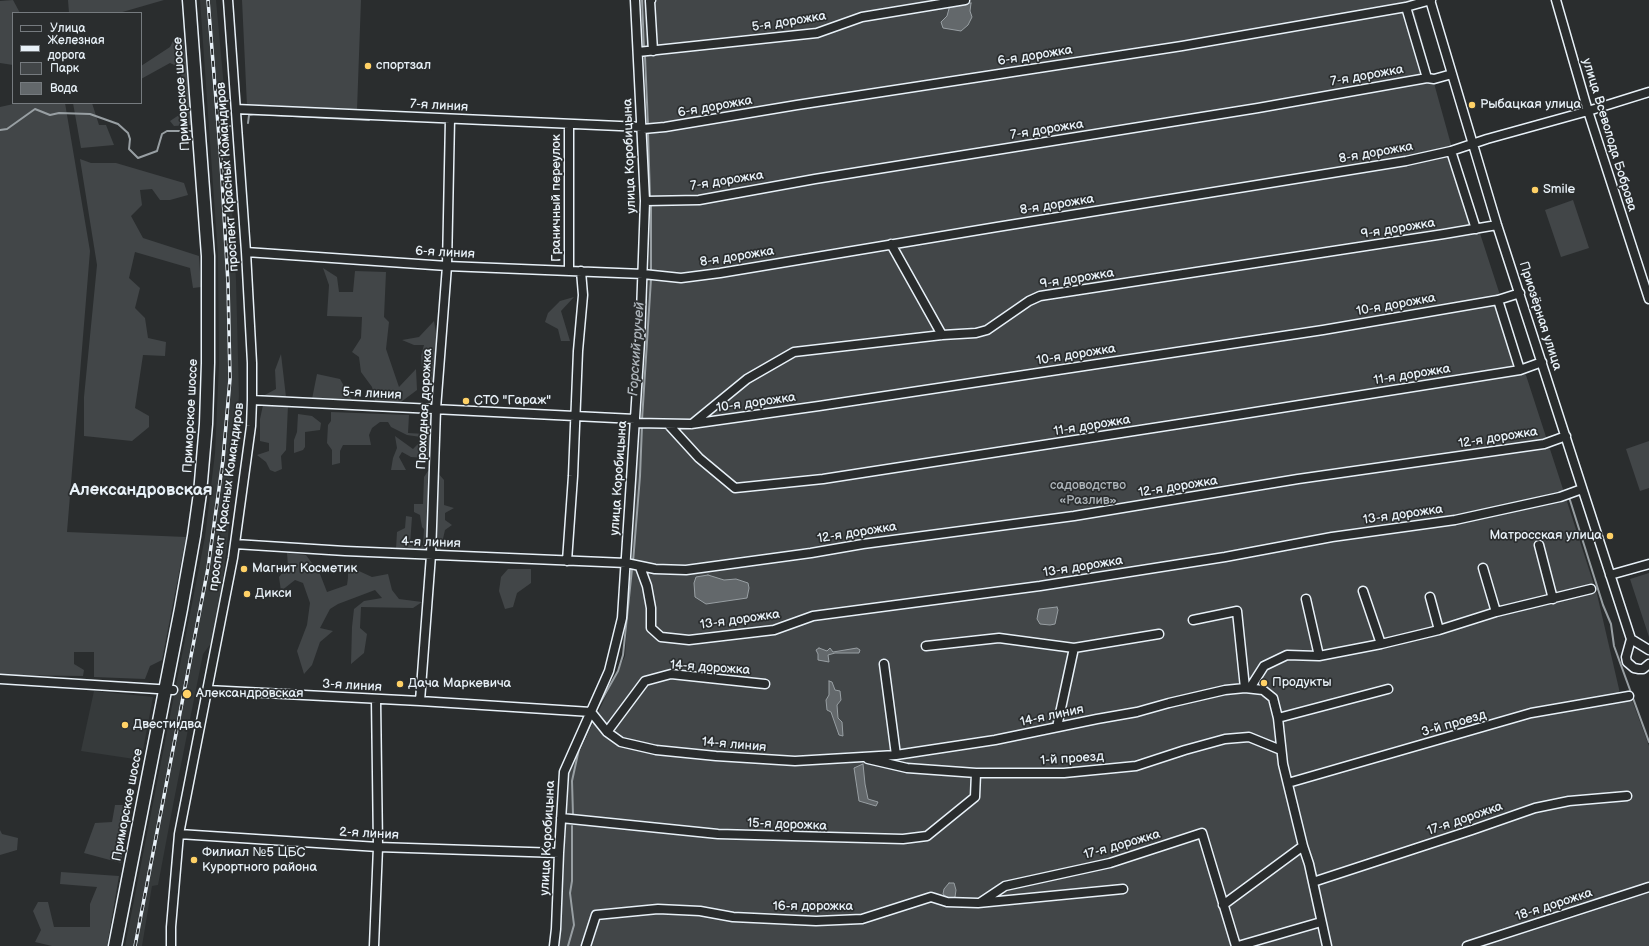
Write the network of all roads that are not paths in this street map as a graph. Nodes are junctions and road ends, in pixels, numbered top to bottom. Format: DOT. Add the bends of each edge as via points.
graph roads {
  1 [pos="189,0"];
  2 [pos="196,0"];
  3 [pos="228,0"];
  4 [pos="635,0"];
  5 [pos="651,0"];
  6 [pos="965,0"];
  7 [pos="1430,0"];
  8 [pos="1556,0"];
  9 [pos="1406,7"];
  10 [pos="653,51"];
  11 [pos="638,52"];
  12 [pos="1452,74"];
  13 [pos="1428,78"];
  14 [pos="1649,92"];
  15 [pos="236,109"];
  16 [pos="1588,111"];
  17 [pos="450,119"];
  18 [pos="569,125"];
  19 [pos="642,128"];
  20 [pos="1473,144"];
  21 [pos="1451,152"];
  22 [pos="645,201"];
  23 [pos="1497,225"];
  24 [pos="1476,229"];
  25 [pos="891,244"];
  26 [pos="246,252"];
  27 [pos="447,266"];
  28 [pos="569,271"];
  29 [pos="581,271"];
  30 [pos="643,274"];
  31 [pos="1520,293"];
  32 [pos="1649,299"];
  33 [pos="1498,300"];
  34 [pos="942,335"];
  35 [pos="1542,362"];
  36 [pos="1520,370"];
  37 [pos="252,400"];
  38 [pos="436,409"];
  39 [pos="576,416"];
  40 [pos="635,421"];
  41 [pos="668,424"];
  42 [pos="691,424"];
  43 [pos="1566,436"];
  44 [pos="1582,489"];
  45 [pos="235,544"];
  46 [pos="1539,545"];
  47 [pos="431,555"];
  48 [pos="567,561"];
  49 [pos="626,563"];
  50 [pos="1649,564"];
  51 [pos="640,567"];
  52 [pos="1483,568"];
  53 [pos="1610,576"];
  54 [pos="1590,589"];
  55 [pos="1363,591"];
  56 [pos="1430,597"];
  57 [pos="1306,599"];
  58 [pos="1553,599"];
  59 [pos="1496,612"];
  60 [pos="1193,620"];
  61 [pos="1439,630"];
  62 [pos="1159,634"];
  63 [pos="1631,639"];
  64 [pos="1381,644"];
  65 [pos="926,646"];
  66 [pos="1074,648"];
  67 [pos="1649,650"];
  68 [pos="1319,656"];
  69 [pos="884,664"];
  70 [pos="1649,664"];
  71 [pos="0,679"];
  72 [pos="765,684"];
  73 [pos="1248,688"];
  74 [pos="169,689"];
  75 [pos="1388,689"];
  76 [pos="207,690"];
  77 [pos="1629,696"];
  78 [pos="376,699"];
  79 [pos="420,701"];
  80 [pos="591,712"];
  81 [pos="1278,718"];
  82 [pos="1057,727"];
  83 [pos="607,732"];
  84 [pos="1281,750"];
  85 [pos="896,755"];
  86 [pos="859,757"];
  87 [pos="976,773"];
  88 [pos="1288,783"];
  89 [pos="1627,796"];
  90 [pos="560,818"];
  91 [pos="179,834"];
  92 [pos="1303,846"];
  93 [pos="378,847"];
  94 [pos="559,853"];
  95 [pos="1313,882"];
  96 [pos="1649,887"];
  97 [pos="1123,890"];
  98 [pos="978,903"];
  99 [pos="1223,905"];
  100 [pos="1321,922"];
  101 [pos="115,946"];
  102 [pos="122,946"];
  103 [pos="172,946"];
  104 [pos="374,946"];
  105 [pos="554,946"];
  106 [pos="586,946"];
  107 [pos="1237,946"];
  108 [pos="1327,946"];
  109 [pos="1467,946"];
  1 -- 74 [label="highway, Приморское шоссе" via="208,256 208,363 200,493"];
  2 -- 74 [label="highway, Приморское шоссе" via="214,256 215,363 207,493 201,536"];
  3 -- 15 [label="street, проспект Красных Командиров"];
  4 -- 11 [label="street, улица Коробицына"];
  5 -- 10 [label="street"];
  6 -- 10 [label="street, 5-я дорожка" via="862,18 817,33"];
  7 -- 9 [label="street, 6-я дорожка"];
  7 -- 12 [label="street, Приозёрная улица"];
  8 -- 16 [label="street, улица Всеволода Боброва"];
  9 -- 13 [label="street"];
  9 -- 19 [label="street, 6-я дорожка" via="1182,46 665,127"];
  10 -- 11 [label="street, 5-я дорожка"];
  11 -- 19 [label="street, улица Коробицына"];
  12 -- 13 [label="street, 7-я дорожка"];
  12 -- 20 [label="street, Приозёрная улица"];
  13 -- 22 [label="street, 7-я дорожка" via="1235,112 815,178 699,200"];
  14 -- 16 [label="street"];
  15 -- 17 [label="street, 7-я линия"];
  15 -- 26 [label="street, проспект Красных Командиров"];
  16 -- 20 [label="street"];
  16 -- 32 [label="street, улица Всеволода Боброва"];
  17 -- 18 [label="street, 7-я линия"];
  17 -- 27 [label="street, Проходная дорожка"];
  18 -- 19 [label="street, 7-я линия"];
  18 -- 28 [label="street, Граничный переулок"];
  19 -- 22 [label="street, улица Коробицына"];
  20 -- 21 [label="street, 8-я дорожка"];
  20 -- 23 [label="street, Приозёрная улица"];
  21 -- 24 [label="street"];
  21 -- 25 [label="street, 8-я дорожка"];
  22 -- 30 [label="street, улица Коробицына"];
  23 -- 24 [label="street, 9-я дорожка"];
  23 -- 31 [label="street, Приозёрная улица"];
  24 -- 34 [label="street, 9-я дорожка" via="1040,296 987,330"];
  25 -- 30 [label="street, 8-я дорожка" via="681,278"];
  25 -- 34 [label="street"];
  26 -- 27 [label="street, 6-я линия"];
  26 -- 37 [label="street, проспект Красных Командиров"];
  27 -- 28 [label="street, 6-я линия"];
  27 -- 38 [label="street, Проходная дорожка"];
  28 -- 29 [label="street, 6-я линия"];
  29 -- 30 [label="street, 6-я линия"];
  29 -- 39 [label="street" via="583,295"];
  30 -- 40 [label="street, улица Коробицына"];
  31 -- 33 [label="street, 10-я дорожка"];
  31 -- 35 [label="street, Приозёрная улица"];
  33 -- 36 [label="street"];
  33 -- 42 [label="street, 10-я дорожка" via="1315,331"];
  34 -- 42 [label="street, 9-я дорожка" via="794,352 747,379"];
  35 -- 36 [label="street, 11-я дорожка"];
  35 -- 43 [label="street, Приозёрная улица"];
  36 -- 41 [label="street, 11-я дорожка" via="822,479 735,488 699,458"];
  37 -- 38 [label="street, 5-я линия"];
  37 -- 45 [label="street, проспект Красных Командиров" via="251,426"];
  38 -- 39 [label="street, 5-я линия"];
  38 -- 47 [label="street, Проходная дорожка"];
  39 -- 40 [label="street, 5-я линия"];
  39 -- 48 [label="street"];
  40 -- 41 [label="street, 10-я дорожка"];
  40 -- 49 [label="street, улица Коробицына"];
  41 -- 42 [label="street, 10-я дорожка"];
  43 -- 44 [label="street, Приозёрная улица"];
  43 -- 51 [label="street, 12-я дорожка" via="1544,444 1067,517 686,570 655,570"];
  44 -- 51 [label="street, 13-я дорожка" via="1567,495 1455,520 1332,537 1040,586 813,616 774,630 690,640 661,637 651,628 651,608"];
  44 -- 53 [label="street, Приозёрная улица"];
  45 -- 47 [label="street, 4-я линия"];
  45 -- 76 [label="street, проспект Красных Командиров"];
  46 -- 58 [label="street"];
  47 -- 48 [label="street, 4-я линия"];
  47 -- 79 [label="street, Проходная дорожка"];
  48 -- 49 [label="street, 4-я линия"];
  49 -- 51 [label="street, 12-я дорожка"];
  49 -- 80 [label="street, улица Коробицына" via="622,618 617,641 609,671"];
  50 -- 53 [label="street"];
  52 -- 59 [label="street"];
  53 -- 63 [label="street, Приозёрная улица"];
  54 -- 58 [label="street"];
  55 -- 64 [label="street"];
  56 -- 61 [label="street"];
  57 -- 68 [label="street"];
  58 -- 59 [label="street"];
  59 -- 61 [label="street"];
  60 -- 73 [label="street" via="1237,611"];
  61 -- 64 [label="street"];
  62 -- 66 [label="street"];
  63 -- 67 [label="street"];
  63 -- 70 [label="street" via="1626,657 1630,666 1643,669"];
  64 -- 68 [label="street"];
  65 -- 66 [label="street" via="999,638"];
  66 -- 82 [label="street"];
  68 -- 73 [label="street" via="1287,655 1264,666"];
  69 -- 85 [label="street"];
  71 -- 74 [label="street"];
  72 -- 83 [label="street, 14-я дорожка" via="671,674 645,681"];
  73 -- 81 [label="street, 14-я линия" via="1263,690 1273,698"];
  73 -- 82 [label="street, 14-я линия" via="1226,690 1137,712"];
  74 -- 101 [label="highway, Приморское шоссе"];
  74 -- 102 [label="highway, Приморское шоссе"];
  75 -- 81 [label="street"];
  76 -- 78 [label="street, 3-я линия"];
  76 -- 91 [label="street, проспект Красных Командиров"];
  77 -- 88 [label="street, 3-й проезд" via="1531,713"];
  78 -- 79 [label="street, 3-я линия"];
  78 -- 93 [label="street"];
  79 -- 80 [label="street, 3-я линия"];
  80 -- 83 [label="street, 14-я линия"];
  80 -- 90 [label="street, улица Коробицына" via="564,772"];
  81 -- 84 [label="street, 14-я линия"];
  82 -- 85 [label="street, 14-я линия" via="996,740"];
  83 -- 86 [label="street, 14-я линия" via="621,742 656,750 716,756 795,761"];
  84 -- 87 [label="street, 1-й проезд" via="1249,737 1225,739 1136,766 1064,773"];
  84 -- 88 [label="street, 14-я линия"];
  85 -- 86 [label="street, 14-я линия"];
  86 -- 87 [label="street, 1-й проезд" via="907,768"];
  87 -- 90 [label="street, 15-я дорожка" via="975,797 927,836 902,839 718,834"];
  88 -- 92 [label="street, 14-я линия"];
  89 -- 95 [label="street, 17-я дорожка" via="1569,801 1535,808"];
  90 -- 94 [label="street, улица Коробицына"];
  91 -- 93 [label="street, 2-я линия"];
  91 -- 103 [label="street, проспект Красных Командиров" via="171,927"];
  92 -- 95 [label="street, 14-я линия"];
  92 -- 99 [label="street"];
  93 -- 94 [label="street, 2-я линия"];
  93 -- 104 [label="street"];
  94 -- 105 [label="street, улица Коробицына"];
  95 -- 100 [label="street, 14-я линия"];
  96 -- 109 [label="street, 18-я дорожка"];
  97 -- 98 [label="street, 16-я дорожка"];
  98 -- 99 [label="street, 17-я дорожка" via="1005,886 1110,863 1202,833"];
  98 -- 106 [label="street, 16-я дорожка" via="948,902 931,897 862,919 816,921 733,917 700,910 658,909 596,915"];
  99 -- 107 [label="street, 17-я дорожка"];
  100 -- 107 [label="street, 17-я дорожка"];
  100 -- 108 [label="street, 14-я линия"];
}
